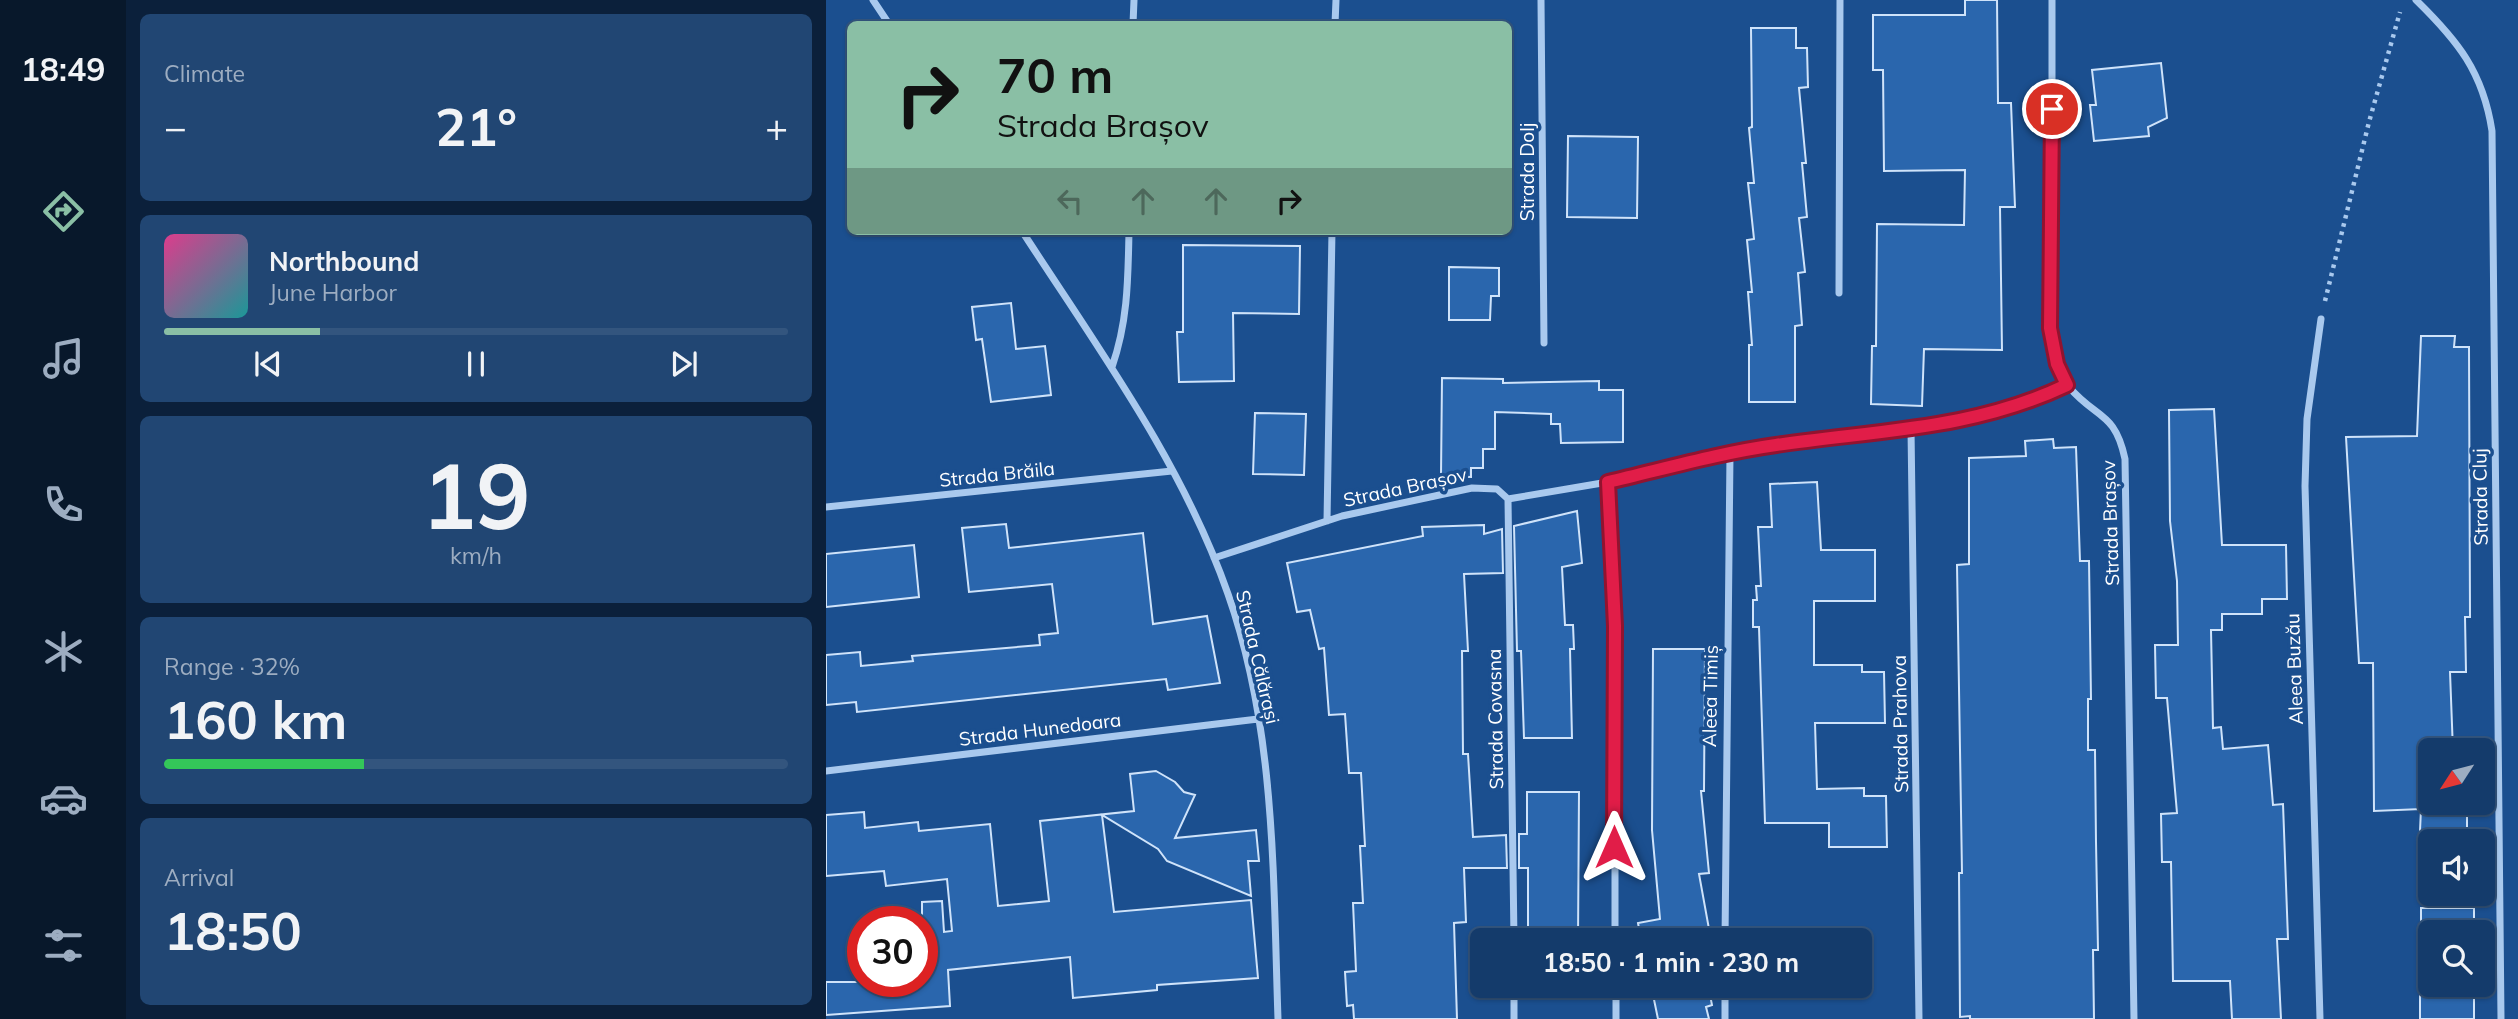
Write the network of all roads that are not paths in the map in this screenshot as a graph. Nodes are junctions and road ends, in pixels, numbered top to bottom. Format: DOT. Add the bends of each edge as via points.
graph roads {
  1 [pos="873,0"];
  2 [pos="1134,0"];
  3 [pos="1336,0"];
  4 [pos="1541,0"];
  5 [pos="1840,0"];
  6 [pos="2052,0"];
  7 [pos="2416,0"];
  8 [pos="878,4"];
  9 [pos="887,21"];
  10 [pos="1133,21"];
  11 [pos="1335,21"];
  12 [pos="1025,235"];
  13 [pos="1129,235"];
  14 [pos="1332,235"];
  15 [pos="1839,293"];
  16 [pos="2321,319"];
  17 [pos="1544,343"];
  18 [pos="1112,367"];
  19 [pos="2067,385"];
  20 [pos="1911,429"];
  21 [pos="1730,454"];
  22 [pos="1172,471"];
  23 [pos="1608,482"];
  24 [pos="1508,499"];
  25 [pos="826,507"];
  26 [pos="1326,521"];
  27 [pos="1214,558"];
  28 [pos="1258,719"];
  29 [pos="826,771"];
  30 [pos="1514,928"];
  31 [pos="1615,928"];
  32 [pos="1725,928"];
  33 [pos="1514,998"];
  34 [pos="1616,998"];
  35 [pos="1725,998"];
  36 [pos="1278,1019"];
  37 [pos="1514,1019"];
  38 [pos="1616,1019"];
  39 [pos="1725,1019"];
  40 [pos="1919,1019"];
  41 [pos="2134,1019"];
  42 [pos="2320,1019"];
  43 [pos="2501,1019"];
  1 -- 8 [label="street"];
  2 -- 10 [label="street"];
  3 -- 11 [label="street"];
  4 -- 17 [label="street, Strada Dolj"];
  5 -- 15 [label="street"];
  6 -- 19 [label="street" via="2050,328 2057,364"];
  7 -- 43 [label="street, Strada Cluj" via="2465,53 2488,106 2492,131"];
  8 -- 9 [label="street"];
  12 -- 18 [label="street, Strada Călărași"];
  13 -- 18 [label="street" via="1127,311"];
  14 -- 26 [label="street"];
  16 -- 42 [label="street, Aleea Buzău" via="2307,419 2305,486"];
  18 -- 22 [label="street, Strada Călărași"];
  19 -- 20 [label="street, Strada Brașov" via="2006,411"];
  19 -- 41 [label="street, Strada Brașov" via="2112,422 2125,459"];
  20 -- 21 [label="street, Strada Brașov"];
  20 -- 40 [label="street, Strada Prahova"];
  21 -- 23 [label="street, Strada Brașov"];
  21 -- 32 [label="street, Aleea Timiș"];
  22 -- 25 [label="street, Strada Brăila"];
  22 -- 27 [label="street, Strada Călărași"];
  23 -- 24 [label="street, Strada Brașov"];
  23 -- 31 [label="street" via="1615,626"];
  24 -- 26 [label="street, Strada Brașov" via="1497,489 1472,488"];
  24 -- 30 [label="street, Strada Covasna"];
  26 -- 27 [label="street, Strada Brașov"];
  27 -- 28 [label="street, Strada Călărași" via="1239,629"];
  28 -- 29 [label="street, Strada Hunedoara"];
  28 -- 36 [label="street, Strada Călărași" via="1271,831"];
  33 -- 37 [label="street"];
  34 -- 38 [label="street"];
  35 -- 39 [label="street"];
}
